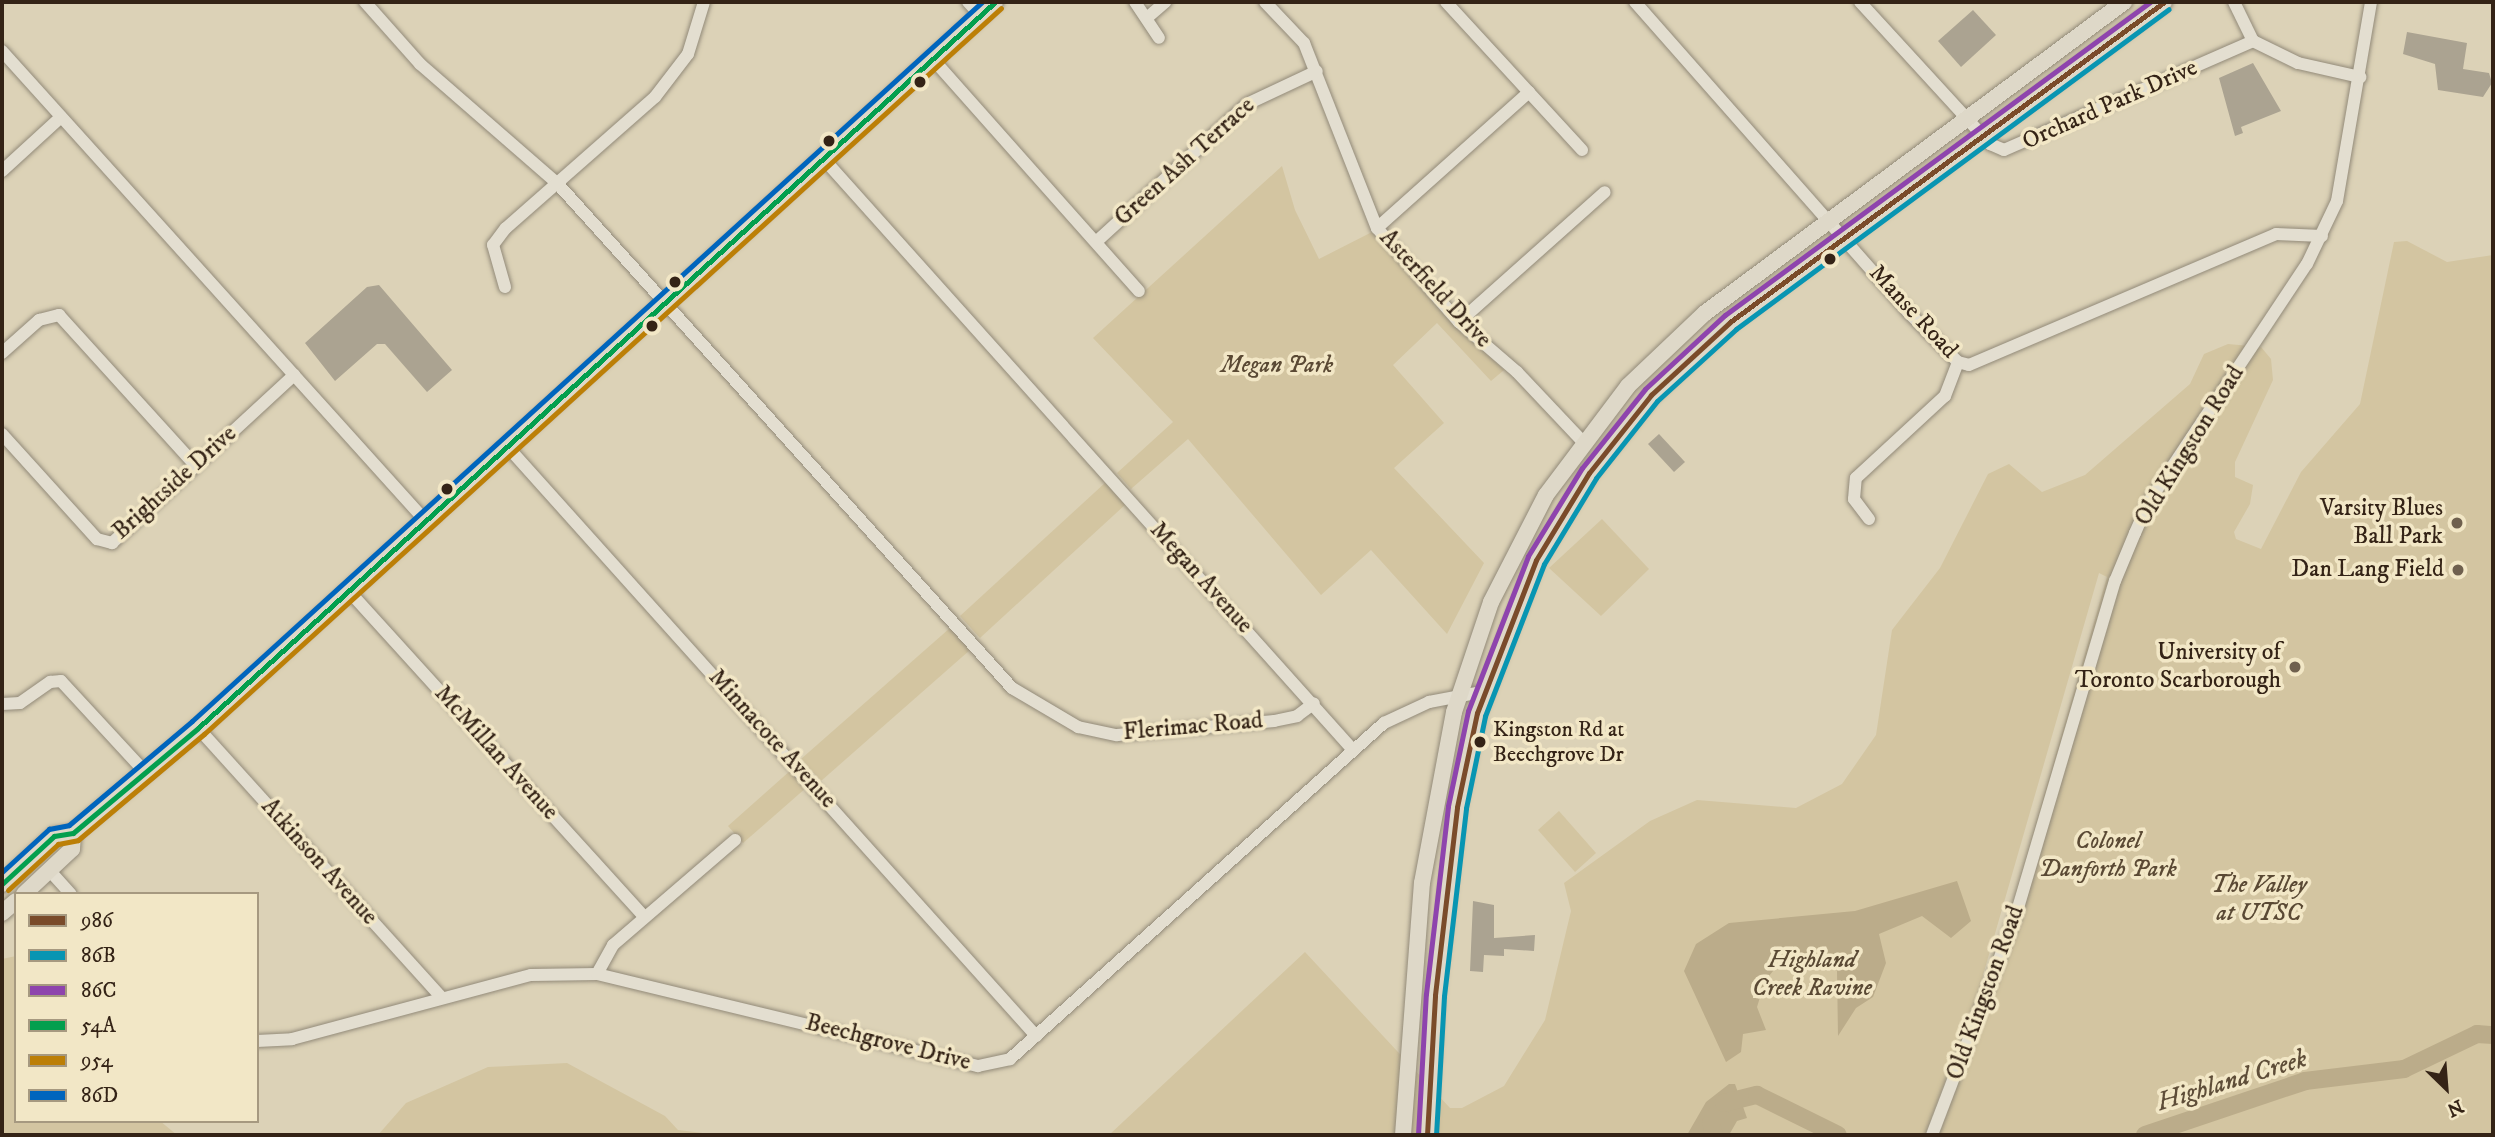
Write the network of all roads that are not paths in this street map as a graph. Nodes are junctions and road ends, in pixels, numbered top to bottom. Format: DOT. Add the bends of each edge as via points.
graph roads {
  1 [pos="365,2"];
  2 [pos="704,2"];
  3 [pos="968,2"];
  4 [pos="995,2"];
  5 [pos="1135,2"];
  6 [pos="1165,2"];
  7 [pos="1265,2"];
  8 [pos="1446,2"];
  9 [pos="1635,2"];
  10 [pos="1860,2"];
  11 [pos="2123,2"];
  12 [pos="2164,2"];
  13 [pos="2234,2"];
  14 [pos="2371,2"];
  15 [pos="980,15"];
  16 [pos="1148,17"];
  17 [pos="1158,38"];
  18 [pos="2253,41"];
  19 [pos="2,51"];
  20 [pos="931,58"];
  21 [pos="1317,71"];
  22 [pos="2360,76"];
  23 [pos="1529,92"];
  24 [pos="61,117"];
  25 [pos="1966,117"];
  26 [pos="1983,136"];
  27 [pos="1582,150"];
  28 [pos="822,157"];
  29 [pos="2,171"];
  30 [pos="557,183"];
  31 [pos="1605,192"];
  32 [pos="1829,217"];
  33 [pos="1377,228"];
  34 [pos="1844,236"];
  35 [pos="2322,236"];
  36 [pos="1096,242"];
  37 [pos="505,287"];
  38 [pos="1139,291"];
  39 [pos="664,302"];
  40 [pos="1459,322"];
  41 [pos="2,353"];
  42 [pos="1958,362"];
  43 [pos="294,375"];
  44 [pos="2,435"];
  45 [pos="1583,442"];
  46 [pos="506,445"];
  47 [pos="195,465"];
  48 [pos="423,518"];
  49 [pos="1869,519"];
  50 [pos="348,590"];
  51 [pos="1482,692"];
  52 [pos="1459,696"];
  53 [pos="1314,703"];
  54 [pos="2,704"];
  55 [pos="198,728"];
  56 [pos="1353,750"];
  57 [pos="145,772"];
  58 [pos="73,833"];
  59 [pos="735,840"];
  60 [pos="50,871"];
  61 [pos="2,884"];
  62 [pos="26,892"];
  63 [pos="69,892"];
  64 [pos="644,917"];
  65 [pos="597,974"];
  66 [pos="440,996"];
  67 [pos="1036,1036"];
  68 [pos="259,1041"];
  69 [pos="1932,1133"];
  70 [pos="1403,1135"];
  71 [pos="1427,1135"];
  1 -- 30 [label="street, Flerimac Road" via="420,64"];
  2 -- 30 [label="street" via="688,54 655,97"];
  3 -- 15 [label="street"];
  4 -- 15 [label="main road"];
  5 -- 16 [label="street"];
  6 -- 16 [label="street"];
  7 -- 21 [label="street, Asterfield Drive" via="1304,44"];
  8 -- 23 [label="street"];
  9 -- 32 [label="street, Manse Road"];
  10 -- 25 [label="street, Orchard Park Drive"];
  11 -- 25 [label="main road"];
  12 -- 26 [label="main road"];
  13 -- 18 [label="street"];
  14 -- 22 [label="street, Old Kingston Road"];
  15 -- 20 [label="main road"];
  16 -- 17 [label="street"];
  18 -- 22 [label="street" via="2298,63"];
  18 -- 26 [label="street, Orchard Park Drive" via="2012,148 1994,147"];
  19 -- 24 [label="street"];
  20 -- 28 [label="main road"];
  20 -- 36 [label="street"];
  21 -- 33 [label="street, Asterfield Drive"];
  21 -- 36 [label="street, Green Ash Terrace" via="1247,104"];
  22 -- 35 [label="street, Old Kingston Road" via="2342,182"];
  23 -- 27 [label="street"];
  23 -- 33 [label="street"];
  24 -- 29 [label="street"];
  24 -- 43 [label="street"];
  25 -- 26 [label="street, Orchard Park Drive"];
  25 -- 32 [label="main road"];
  26 -- 34 [label="main road"];
  28 -- 39 [label="main road"];
  28 -- 53 [label="street, Megan Avenue"];
  30 -- 37 [label="street" via="493,245"];
  30 -- 39 [label="street, Flerimac Road"];
  31 -- 40 [label="street"];
  32 -- 34 [label="street, Manse Road"];
  32 -- 45 [label="main road" via="1665,349"];
  33 -- 40 [label="street, Asterfield Drive"];
  34 -- 42 [label="street, Manse Road" via="1907,312"];
  34 -- 51 [label="main road" via="1689,356 1612,440 1536,560"];
  35 -- 42 [label="street, Manse Road" via="2276,234 1969,365"];
  35 -- 69 [label="street, Old Kingston Road" via="2208,420 2150,500 2135,533 2115,581 2015,918"];
  36 -- 38 [label="street"];
  39 -- 46 [label="main road"];
  39 -- 53 [label="street, Flerimac Road" via="987,662 1046,712 1117,735 1274,721 1297,716"];
  40 -- 45 [label="street, Asterfield Drive" via="1517,372"];
  41 -- 47 [label="street" via="39,320 59,315"];
  42 -- 49 [label="street" via="1945,396 1856,478 1854,499"];
  43 -- 47 [label="street, Brightside Drive"];
  43 -- 48 [label="street"];
  44 -- 47 [label="street, Brightside Drive" via="103,543 118,537"];
  45 -- 52 [label="main road" via="1516,549 1478,633"];
  46 -- 48 [label="main road"];
  46 -- 67 [label="street, Minnacote Avenue"];
  48 -- 50 [label="main road"];
  50 -- 55 [label="main road"];
  50 -- 64 [label="street, McMillan Avenue"];
  51 -- 52 [label="street, Beechgrove Drive"];
  51 -- 71 [label="main road" via="1457,807 1435,995"];
  52 -- 56 [label="street, Beechgrove Drive" via="1399,715"];
  52 -- 70 [label="main road" via="1422,883"];
  53 -- 56 [label="street, Megan Avenue"];
  54 -- 57 [label="street" via="20,703 50,682 61,681"];
  55 -- 57 [label="main road"];
  55 -- 66 [label="street, Atkinson Avenue"];
  56 -- 67 [label="street, Beechgrove Drive"];
  57 -- 58 [label="main road"];
  58 -- 60 [label="main road" via="72,849"];
  58 -- 61 [label="main road" via="54,836"];
  59 -- 64 [label="street"];
  60 -- 62 [label="main road"];
  60 -- 63 [label="street"];
  64 -- 65 [label="street" via="613,944"];
  65 -- 66 [label="street, Beechgrove Drive" via="531,975"];
  65 -- 67 [label="street, Beechgrove Drive" via="978,1066 1010,1059"];
  66 -- 68 [label="street, Beechgrove Drive" via="328,1031"];
}
